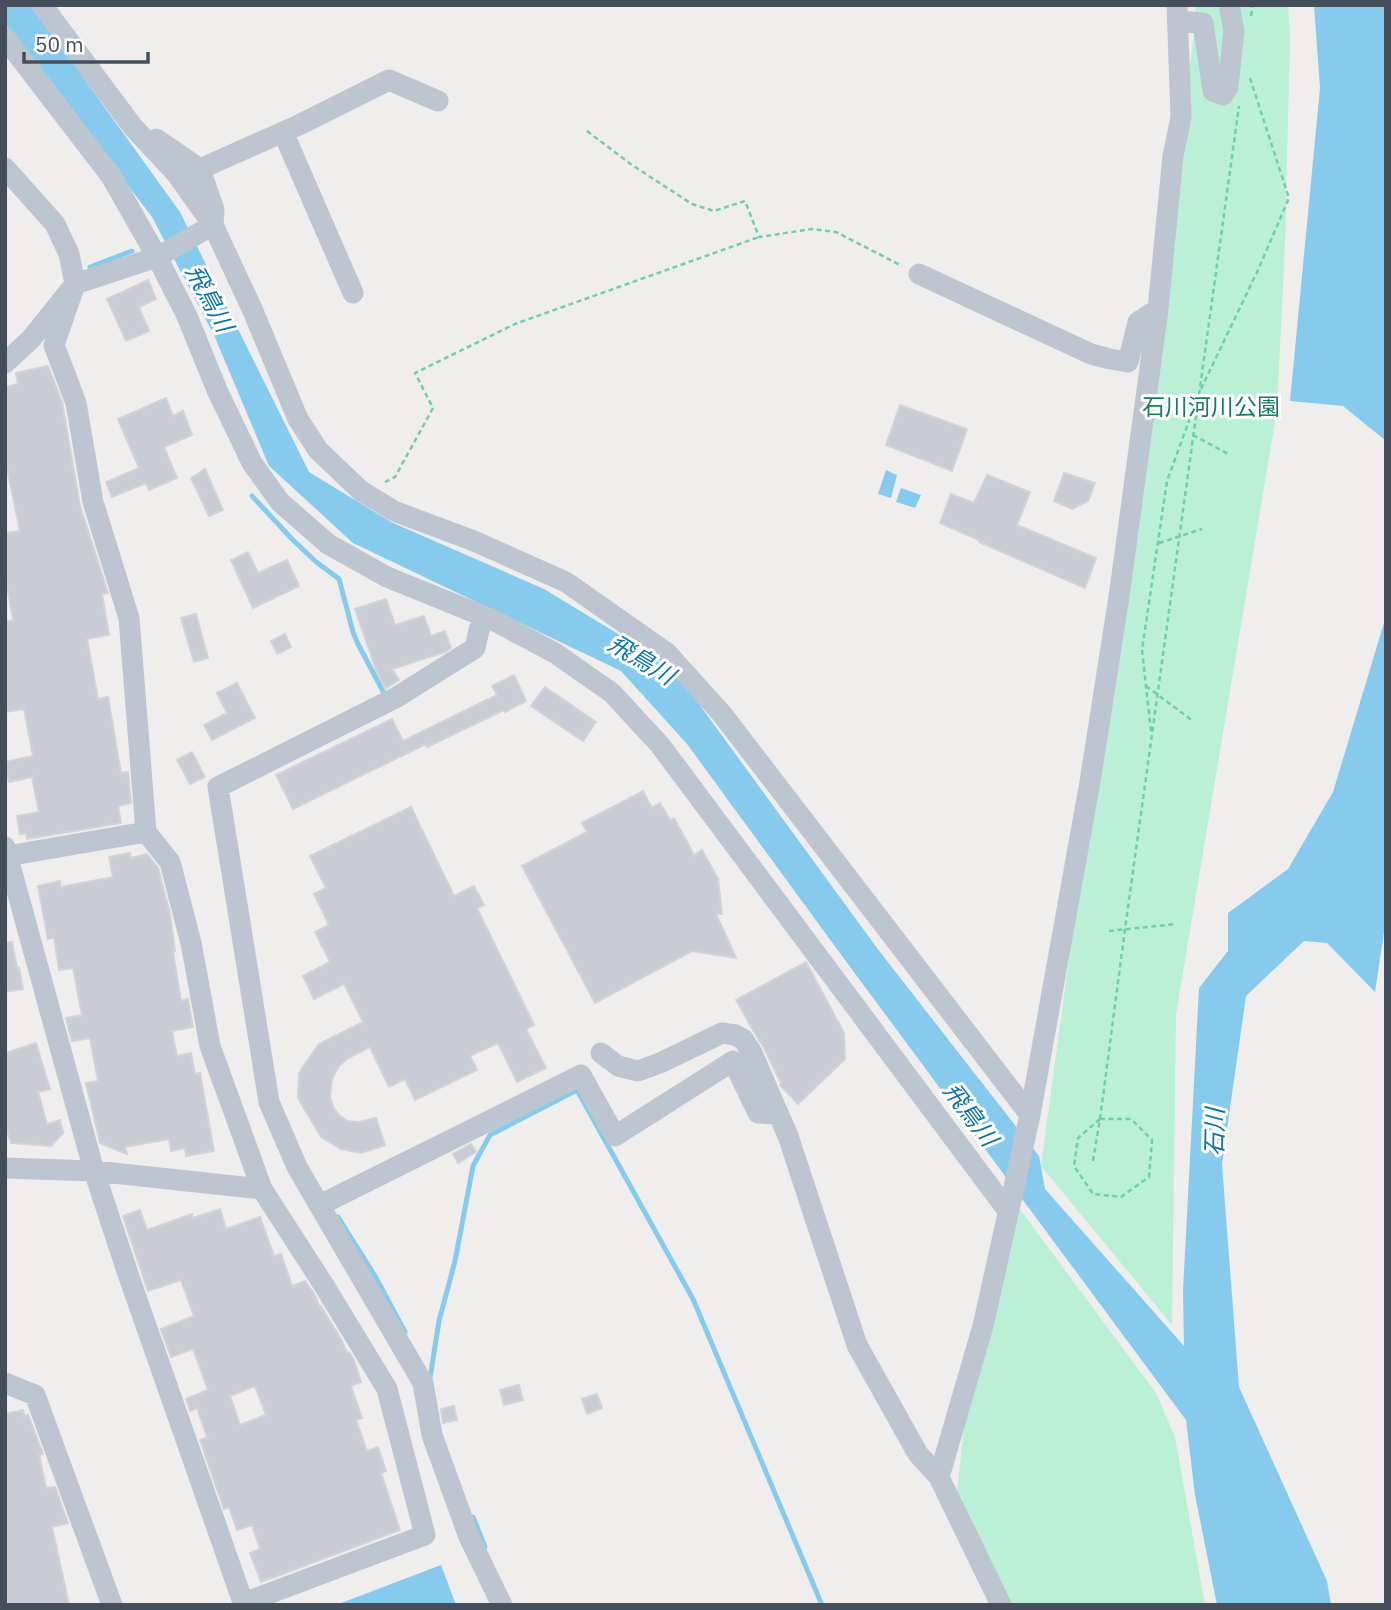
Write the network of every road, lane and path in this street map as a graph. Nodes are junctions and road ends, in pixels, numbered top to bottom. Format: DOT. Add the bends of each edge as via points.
graph roads {
  1 [pos="42,5"];
  2 [pos="1229,5"];
  3 [pos="1253,5"];
  4 [pos="1177,13"];
  5 [pos="1251,17"];
  6 [pos="5,38"];
  7 [pos="1249,75"];
  8 [pos="438,101"];
  9 [pos="1239,104"];
  10 [pos="587,131"];
  11 [pos="138,132"];
  12 [pos="284,132"];
  13 [pos="5,168"];
  14 [pos="200,169"];
  15 [pos="210,228"];
  16 [pos="759,237"];
  17 [pos="161,255"];
  18 [pos="919,274"];
  19 [pos="75,285"];
  20 [pos="353,293"];
  21 [pos="1158,309"];
  22 [pos="5,363"];
  23 [pos="1199,392"];
  24 [pos="1193,435"];
  25 [pos="1230,455"];
  26 [pos="379,484"];
  27 [pos="1202,529"];
  28 [pos="1179,536"];
  29 [pos="1158,543"];
  30 [pos="485,617"];
  31 [pos="1146,686"];
  32 [pos="1158,694"];
  33 [pos="1193,721"];
  34 [pos="1152,737"];
  35 [pos="146,832"];
  36 [pos="6,851"];
  37 [pos="1175,924"];
  38 [pos="1125,929"];
  39 [pos="1109,931"];
  40 [pos="601,1053"];
  41 [pos="779,1114"];
  42 [pos="1030,1115"];
  43 [pos="1100,1119"];
  44 [pos="1093,1161"];
  45 [pos="5,1168"];
  46 [pos="94,1171"];
  47 [pos="262,1189"];
  48 [pos="327,1202"];
  49 [pos="1010,1202"];
  50 [pos="5,1383"];
  51 [pos="939,1477"];
  52 [pos="244,1604"];
  53 [pos="112,1605"];
  54 [pos="502,1605"];
  55 [pos="1001,1605"];
  1 -- 11 [label="street"];
  2 -- 4 [label="street" via="1234,31 1223,96 1213,91 1203,23"];
  3 -- 5 [label="path"];
  4 -- 21 [label="street" via="1181,117"];
  6 -- 17 [label="street" via="111,176"];
  7 -- 23 [label="path" via="1289,198"];
  8 -- 12 [label="street" via="389,80"];
  9 -- 23 [label="path"];
  10 -- 16 [label="path" via="692,204 715,211 745,201"];
  11 -- 14 [label="street" via="152,136"];
  11 -- 15 [label="street" via="175,172"];
  12 -- 14 [label="street"];
  12 -- 20 [label="street"];
  13 -- 19 [label="street" via="55,223 69,254"];
  14 -- 15 [label="street" via="214,210"];
  15 -- 17 [label="street"];
  15 -- 42 [label="street" via="253,311 299,419 318,450 361,491 394,511 566,582 667,653 722,714"];
  16 -- 18 [label="path" via="813,229 836,232"];
  16 -- 26 [label="path" via="515,324 415,373 433,408 395,477"];
  17 -- 19 [label="street"];
  17 -- 30 [label="street" via="252,463 280,502 328,544 387,577"];
  18 -- 21 [label="street" via="1091,354 1128,362 1138,322"];
  19 -- 22 [label="street"];
  19 -- 35 [label="street" via="54,345 76,402 93,502 129,618"];
  21 -- 42 [label="street" via="1090,782"];
  23 -- 24 [label="path"];
  23 -- 29 [label="path" via="1167,481"];
  24 -- 25 [label="path"];
  24 -- 28 [label="path"];
  27 -- 28 [label="path"];
  28 -- 29 [label="path"];
  28 -- 32 [label="path"];
  29 -- 31 [label="path" via="1142,650"];
  30 -- 48 [label="street" via="475,648 397,697 218,787 269,1102 297,1167"];
  30 -- 49 [label="street" via="555,653 612,693 660,745"];
  31 -- 32 [label="path"];
  31 -- 34 [label="path"];
  32 -- 33 [label="path"];
  32 -- 34 [label="path"];
  34 -- 38 [label="path"];
  35 -- 36 [label="street"];
  35 -- 47 [label="street" via="170,862 210,1046"];
  36 -- 46 [label="street"];
  37 -- 38 [label="path"];
  38 -- 39 [label="path"];
  38 -- 43 [label="path"];
  40 -- 41 [label="street" via="618,1066 639,1071 722,1033 735,1035 752,1053"];
  41 -- 48 [label="street" via="758,1113 733,1061 615,1136 574,1078"];
  41 -- 51 [label="street" via="857,1346 918,1454"];
  42 -- 49 [label="street"];
  43 -- 43 [label="path" via="1131,1119 1152,1140 1149,1177 1121,1198 1093,1194 1074,1166 1078,1138"];
  43 -- 44 [label="path"];
  45 -- 46 [label="street"];
  46 -- 47 [label="street"];
  46 -- 52 [label="street"];
  47 -- 52 [label="street" via="387,1389 425,1535"];
  48 -- 54 [label="street" via="423,1383 432,1436 468,1536"];
  49 -- 51 [label="street" via="984,1326"];
  50 -- 53 [label="street" via="35,1395"];
  51 -- 55 [label="street"];
}
